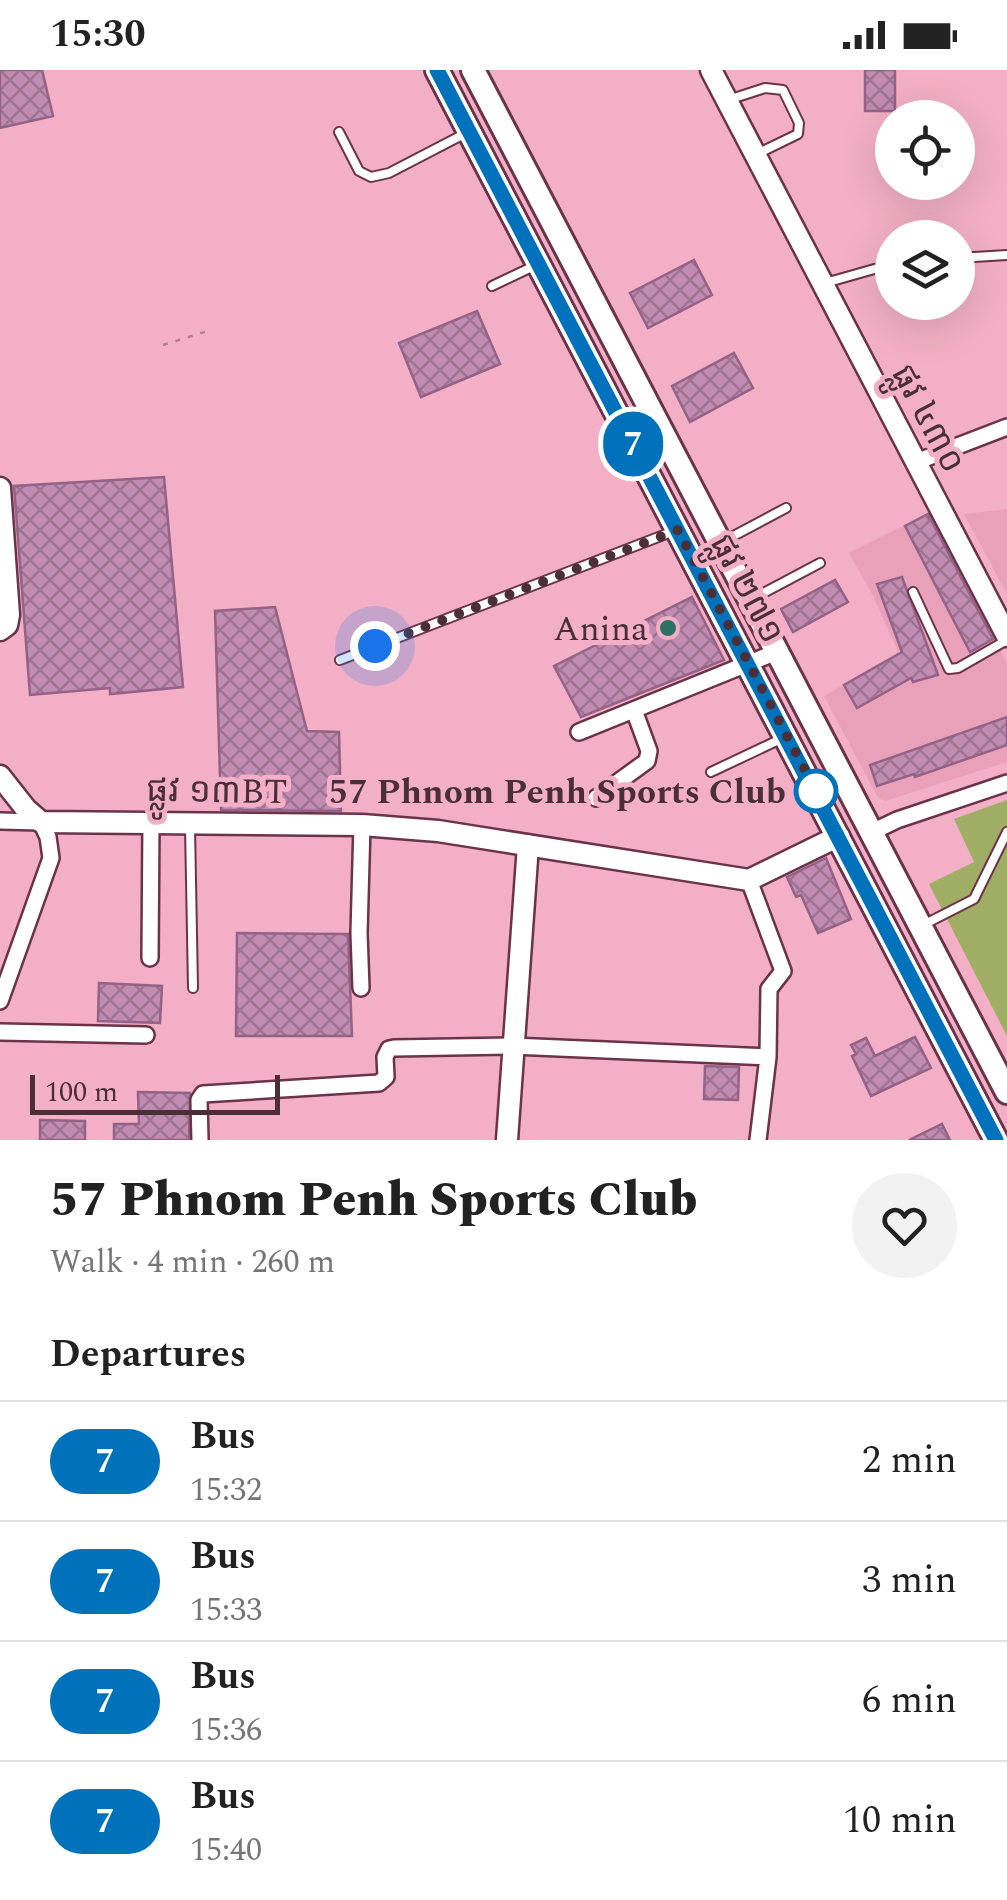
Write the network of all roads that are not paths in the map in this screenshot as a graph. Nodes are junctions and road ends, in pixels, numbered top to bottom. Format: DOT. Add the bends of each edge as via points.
graph roads {
  1 [pos="437,70"];
  2 [pos="473,70"];
  3 [pos="711,70"];
  4 [pos="726,101"];
  5 [pos="339,132"];
  6 [pos="469,132"];
  7 [pos="756,154"];
  8 [pos="1007,255"];
  9 [pos="975,257"];
  10 [pos="538,264"];
  11 [pos="875,269"];
  12 [pos="822,284"];
  13 [pos="492,286"];
  14 [pos="1007,426"];
  15 [pos="916,462"];
  16 [pos="0,488"];
  17 [pos="786,508"];
  18 [pos="678,530"];
  19 [pos="722,542"];
  20 [pos="820,564"];
  21 [pos="913,592"];
  22 [pos="752,599"];
  23 [pos="0,630"];
  24 [pos="1007,638"];
  25 [pos="779,651"];
  26 [pos="340,660"];
  27 [pos="748,663"];
  28 [pos="634,710"];
  29 [pos="578,732"];
  30 [pos="787,736"];
  31 [pos="711,772"];
  32 [pos="0,776"];
  33 [pos="1007,783"];
  34 [pos="596,798"];
  35 [pos="0,821"];
  36 [pos="151,821"];
  37 [pos="41,822"];
  38 [pos="190,823"];
  39 [pos="362,825"];
  40 [pos="872,832"];
  41 [pos="1007,832"];
  42 [pos="839,836"];
  43 [pos="528,844"];
  44 [pos="749,880"];
  45 [pos="920,927"];
  46 [pos="150,958"];
  47 [pos="193,988"];
  48 [pos="361,988"];
  49 [pos="0,1001"];
  50 [pos="0,1032"];
  51 [pos="146,1035"];
  52 [pos="512,1046"];
  53 [pos="768,1057"];
  54 [pos="1007,1092"];
  55 [pos="200,1140"];
  56 [pos="507,1140"];
  57 [pos="758,1140"];
  58 [pos="996,1140"];
  1 -- 6 [label="main road, ផ្លូវ ២៧១"];
  2 -- 19 [label="main road, ផ្លូវ ២៧១"];
  3 -- 4 [label="street, ផ្លូវ ៤៣០"];
  4 -- 7 [label="street, ផ្លូវ ៤៣០"];
  4 -- 7 [label="lane" via="765,88 783,90 798,134"];
  5 -- 6 [label="lane" via="359,172 371,177"];
  6 -- 10 [label="main road, ផ្លូវ ២៧១"];
  7 -- 12 [label="street, ផ្លូវ ៤៣០"];
  8 -- 9 [label="lane"];
  10 -- 13 [label="lane"];
  10 -- 18 [label="main road, ផ្លូវ ២៧១"];
  11 -- 12 [label="lane"];
  12 -- 15 [label="street, ផ្លូវ ៤៣០"];
  14 -- 15 [label="street"];
  15 -- 24 [label="street, ផ្លូវ ៤៣០"];
  16 -- 23 [label="street" via="8,614"];
  17 -- 19 [label="lane"];
  18 -- 26 [label="lane"];
  18 -- 27 [label="main road, ផ្លូវ ២៧១"];
  19 -- 22 [label="main road, ផ្លូវ ២៧១"];
  20 -- 22 [label="lane"];
  21 -- 24 [label="lane" via="949,669"];
  22 -- 25 [label="main road, ផ្លូវ ២៧១"];
  25 -- 27 [label="street"];
  25 -- 40 [label="main road, ផ្លូវ ២៧១"];
  27 -- 28 [label="street"];
  27 -- 30 [label="main road, ផ្លូវ ២៧១"];
  28 -- 29 [label="street"];
  28 -- 34 [label="street" via="650,751 647,760"];
  30 -- 31 [label="lane"];
  30 -- 42 [label="main road, ផ្លូវ ២៧១"];
  32 -- 37 [label="street"];
  33 -- 40 [label="street"];
  35 -- 37 [label="street, ផ្លូវ ១៣BT"];
  36 -- 37 [label="street, ផ្លូវ ១៣BT"];
  36 -- 38 [label="street, ផ្លូវ ១៣BT"];
  36 -- 46 [label="street"];
  37 -- 49 [label="street" via="50,858"];
  38 -- 39 [label="street, ផ្លូវ ១៣BT"];
  38 -- 47 [label="lane"];
  39 -- 43 [label="street, ផ្លូវ ១៣BT"];
  39 -- 48 [label="street"];
  40 -- 45 [label="main road, ផ្លូវ ២៧១"];
  41 -- 45 [label="lane" via="974,899"];
  42 -- 44 [label="street"];
  42 -- 58 [label="main road, ផ្លូវ ២៧១"];
  43 -- 44 [label="street, ផ្លូវ ១៣BT"];
  43 -- 52 [label="street"];
  44 -- 53 [label="street" via="783,966 770,988"];
  45 -- 54 [label="main road, ផ្លូវ ២៧១"];
  50 -- 51 [label="street"];
  52 -- 53 [label="street"];
  52 -- 55 [label="street" via="388,1049 382,1082 354,1087 203,1094"];
  52 -- 56 [label="street"];
  53 -- 57 [label="street"];
}
